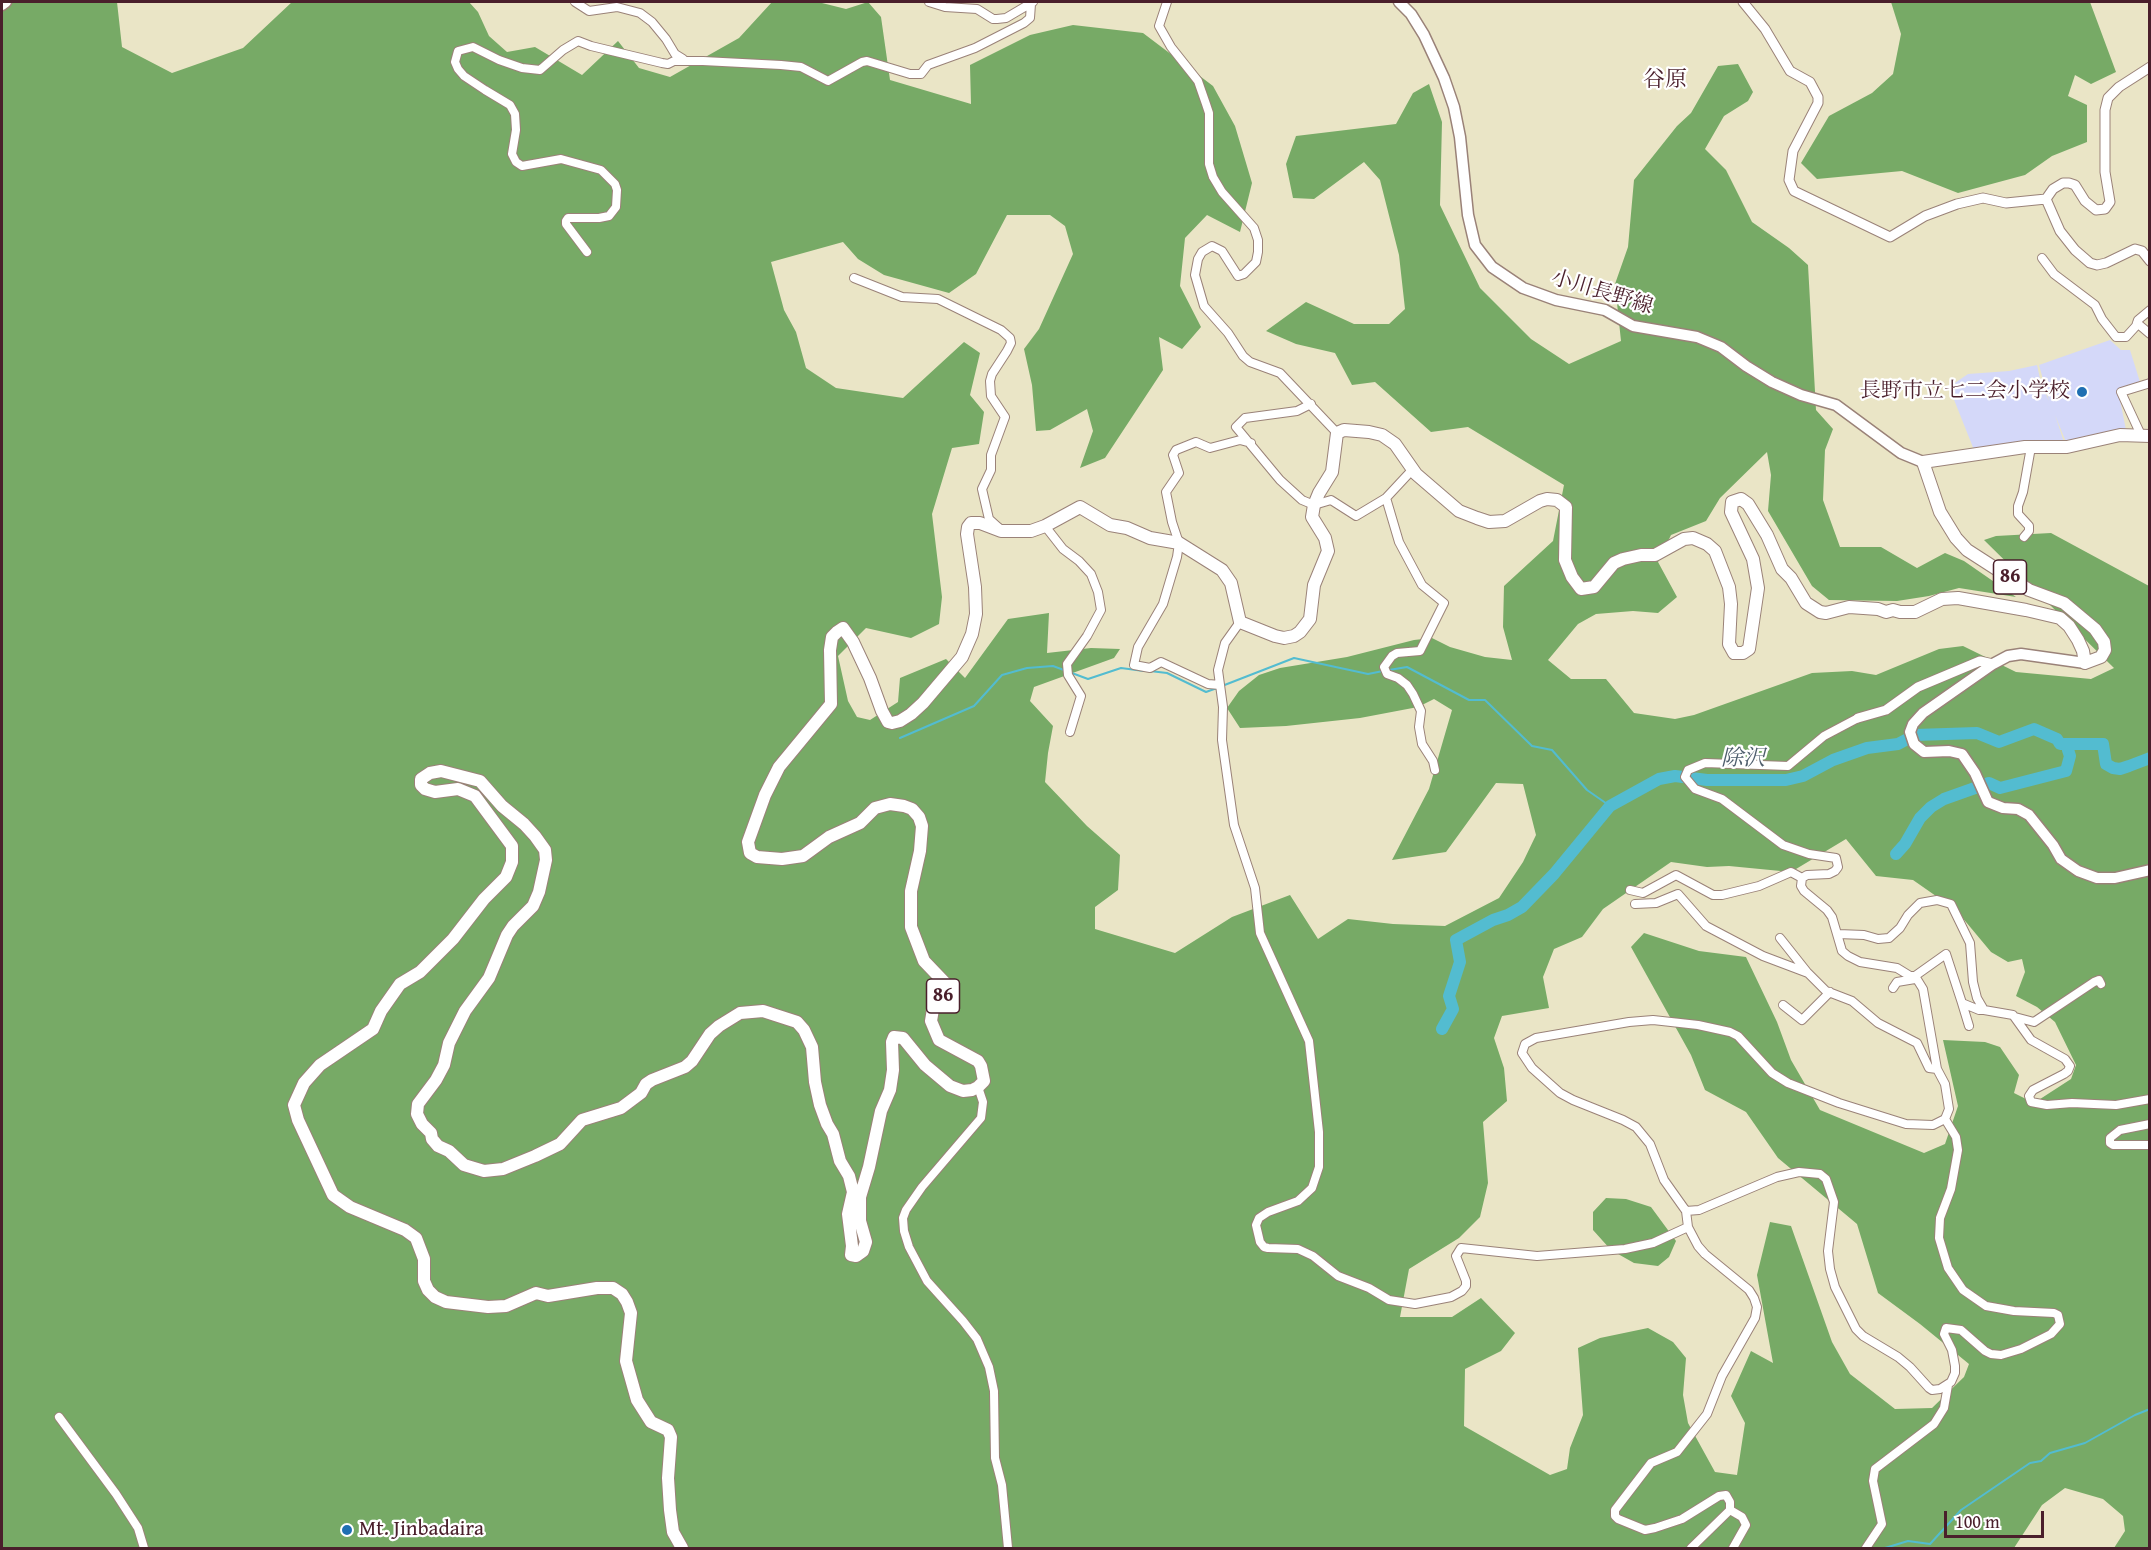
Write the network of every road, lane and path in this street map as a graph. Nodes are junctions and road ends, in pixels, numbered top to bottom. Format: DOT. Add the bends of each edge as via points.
graph roads {
  1 [pos="6,2"];
  2 [pos="575,2"];
  3 [pos="929,2"];
  4 [pos="1167,2"];
  5 [pos="1400,2"];
  6 [pos="1743,2"];
  7 [pos="1032,3"];
  8 [pos="2,5"];
  9 [pos="685,61"];
  10 [pos="2150,67"];
  11 [pos="2046,199"];
  12 [pos="587,252"];
  13 [pos="2042,258"];
  14 [pos="2150,261"];
  15 [pos="854,278"];
  16 [pos="2150,310"];
  17 [pos="2137,323"];
  18 [pos="2150,334"];
  19 [pos="2150,383"];
  20 [pos="1311,404"];
  21 [pos="1337,433"];
  22 [pos="2145,436"];
  23 [pos="1251,443"];
  24 [pos="2031,447"];
  25 [pos="1923,462"];
  26 [pos="1413,469"];
  27 [pos="1386,498"];
  28 [pos="1314,506"];
  29 [pos="1045,526"];
  30 [pos="1001,531"];
  31 [pos="2024,537"];
  32 [pos="1179,543"];
  33 [pos="1240,622"];
  34 [pos="2085,663"];
  35 [pos="1993,664"];
  36 [pos="1220,685"];
  37 [pos="1858,718"];
  38 [pos="1070,732"];
  39 [pos="1435,770"];
  40 [pos="2150,870"];
  41 [pos="1802,878"];
  42 [pos="1630,890"];
  43 [pos="1635,904"];
  44 [pos="1838,934"];
  45 [pos="1780,938"];
  46 [pos="1808,973"];
  47 [pos="1915,976"];
  48 [pos="2102,984"];
  49 [pos="1893,988"];
  50 [pos="1830,992"];
  51 [pos="1962,1003"];
  52 [pos="1783,1005"];
  53 [pos="1984,1010"];
  54 [pos="2015,1017"];
  55 [pos="1969,1026"];
  56 [pos="1937,1069"];
  57 [pos="978,1087"];
  58 [pos="2150,1099"];
  59 [pos="1945,1119"];
  60 [pos="2150,1124"];
  61 [pos="2150,1145"];
  62 [pos="1686,1211"];
  63 [pos="1688,1227"];
  64 [pos="1948,1385"];
  65 [pos="58,1417"];
  66 [pos="1730,1509"];
  67 [pos="144,1548"];
  68 [pos="682,1548"];
  69 [pos="1008,1548"];
  70 [pos="1690,1548"];
  71 [pos="1733,1548"];
  72 [pos="1866,1548"];
  1 -- 8 [label="main road"];
  2 -- 9 [label="street" via="589,11 617,8 640,13"];
  3 -- 7 [label="street" via="977,9 997,20"];
  4 -- 20 [label="street" via="1160,26 1198,81 1209,113 1209,164 1213,177 1254,228 1258,240 1256,262 1244,274 1235,274 1217,247 1202,252 1196,268 1202,300 1247,360 1280,373"];
  5 -- 25 [label="main road, 小川長野線" via="1425,35 1444,78 1460,137 1475,245 1492,267 1522,288 1556,300 1605,310 1633,326 1697,337 1721,347 1772,382 1836,405 1901,453"];
  6 -- 11 [label="street" via="1765,29 1790,72 1810,82 1818,97 1793,151 1789,180 1794,191 1890,237 1925,216 1957,204 1983,198 2006,203"];
  7 -- 9 [label="street" via="1030,18 1024,23 975,48 928,65 921,74 867,61 828,81 807,69 781,65"];
  9 -- 12 [label="street" via="652,62 578,41 540,70 499,60 473,47 458,51 458,69 510,105 515,114 512,154 516,162 522,166 561,159 601,170 615,184 616,207 609,216 566,221"];
  10 -- 11 [label="street" via="2108,98 2105,172 2110,202 2105,209 2096,210 2069,183 2053,189"];
  11 -- 14 [label="street" via="2060,231 2090,263 2097,265 2135,249"];
  13 -- 17 [label="street" via="2054,274 2095,305 2116,337 2126,337"];
  15 -- 30 [label="street" via="902,297 938,299 1010,338 1011,343 990,381 991,396 1005,417 982,489 989,519"];
  16 -- 17 [label="street"];
  17 -- 18 [label="street"];
  19 -- 22 [label="street" via="2121,392"];
  20 -- 21 [label="street"];
  20 -- 23 [label="street" via="1297,411 1245,418 1236,427"];
  21 -- 26 [label="main road, 86" via="1357,430 1382,435 1395,444"];
  21 -- 28 [label="main road" via="1332,472"];
  22 -- 24 [label="main road" via="2120,435 2067,447"];
  23 -- 28 [label="street" via="1280,480"];
  23 -- 32 [label="street" via="1240,440 1210,448 1196,442 1176,450 1173,459 1179,473 1166,492"];
  24 -- 25 [label="main road"];
  24 -- 31 [label="street" via="2018,506 2018,514 2029,526"];
  25 -- 34 [label="main road, 86" via="1940,512 1966,550 2029,590 2064,603 2095,629 2105,650 2101,657"];
  26 -- 27 [label="street"];
  26 -- 34 [label="main road, 86" via="1459,511 1489,522 1504,520 1540,501 1557,500 1566,507 1565,560 1581,589 1594,587 1609,567 1623,559 1655,555 1684,539 1699,540 1715,551 1729,588 1729,644 1734,653 1749,648 1758,588 1754,559 1731,512 1732,502 1741,499 1767,535 1782,569 1806,603 1820,612 1849,607 1915,612 1942,599 1958,598 2026,610 2060,618 2069,626"];
  27 -- 28 [label="street" via="1356,516 1331,500"];
  27 -- 39 [label="street" via="1399,542 1422,585 1444,603 1420,651 1397,653 1384,667 1413,694 1421,711 1422,744"];
  28 -- 33 [label="main road" via="1312,517 1328,551 1314,585 1310,619 1300,632 1284,638"];
  29 -- 30 [label="main road, 86" via="1031,531"];
  29 -- 32 [label="main road, 86" via="1080,507 1110,525"];
  29 -- 38 [label="street" via="1091,574 1101,610 1067,664 1068,675 1081,696"];
  30 -- 57 [label="main road, 86" via="980,523 968,527 976,597 972,634 950,674 900,721 888,722 884,716 848,634 843,628 832,637 831,704 779,767 748,842 750,853 758,857 798,858 829,837 860,823 883,804 904,806 916,813 922,831 910,927 924,961 946,984 931,1021 939,1040 978,1061 984,1081"];
  32 -- 33 [label="main road, 86" via="1222,570 1231,583"];
  32 -- 36 [label="street" via="1163,604 1138,647 1134,665 1150,668 1161,662 1208,684"];
  33 -- 36 [label="street" via="1225,643 1219,661"];
  34 -- 35 [label="main road" via="2021,654"];
  35 -- 37 [label="street" via="1980,661 1918,687 1886,710"];
  35 -- 40 [label="main road" via="1923,713 1910,732 1914,744 1924,752 1962,754 1988,802 2029,815 2061,859 2078,871 2097,878 2115,878"];
  36 -- 63 [label="street" via="1222,740 1234,825 1255,888 1260,933 1309,1041 1319,1132 1319,1167 1312,1188 1298,1201 1259,1218 1256,1225 1264,1247 1298,1249 1338,1276 1389,1300 1415,1304 1462,1291 1466,1281 1456,1256 1461,1248 1537,1256 1625,1250"];
  37 -- 41 [label="street" via="1824,736 1788,766 1706,763 1688,770 1684,777 1695,789 1722,799 1783,845 1836,858 1835,871"];
  41 -- 42 [label="street" via="1791,872 1759,886 1713,895 1676,875 1643,893"];
  41 -- 44 [label="street" via="1804,891 1832,916"];
  43 -- 46 [label="street" via="1656,903 1678,894 1706,926 1763,956"];
  44 -- 47 [label="street" via="1842,951 1848,956"];
  44 -- 53 [label="street" via="1889,938 1920,903 1937,900 1952,904 1970,943 1973,982"];
  45 -- 46 [label="street"];
  46 -- 50 [label="street"];
  47 -- 49 [label="street" via="1897,982"];
  47 -- 51 [label="street" via="1946,954"];
  47 -- 56 [label="street" via="1923,989"];
  48 -- 54 [label="street" via="2099,980 2094,982 2034,1022"];
  50 -- 52 [label="street" via="1802,1020"];
  50 -- 56 [label="street" via="1852,1001 1878,1023 1917,1043 1929,1068"];
  51 -- 53 [label="street"];
  51 -- 55 [label="street"];
  53 -- 54 [label="street"];
  54 -- 58 [label="street" via="2031,1040 2070,1066 2064,1074 2033,1090 2031,1102 2116,1105"];
  56 -- 59 [label="street" via="1948,1101"];
  57 -- 68 [label="main road" via="963,1090 950,1086 925,1065 903,1038 894,1037 890,1090 860,1197 860,1221 866,1242 856,1256 851,1255 848,1214 853,1192 820,1105 812,1047 796,1022 763,1011 740,1013 719,1026 685,1067 652,1080 621,1108 582,1120 560,1144 503,1169 484,1171 464,1165 432,1139 432,1133 417,1114 418,1104 444,1065 449,1043 465,1011 489,978 507,934 533,906 543,877 545,850 480,781 441,771 421,779 425,789 458,789 475,796 512,846 512,862 506,877 453,939 420,972 400,984 373,1029 320,1065 304,1083 294,1105 298,1120 333,1195 416,1238 424,1259 424,1281 435,1297 488,1307 506,1306 536,1293 548,1296 613,1288 622,1294 631,1313 626,1361 637,1400 651,1422 668,1430 671,1437 670,1510 673,1532"];
  57 -- 69 [label="street" via="983,1102 981,1118 922,1187 903,1218 909,1247 927,1281 970,1330 990,1367 994,1458 1002,1485"];
  59 -- 62 [label="street" via="1933,1125 1906,1124 1839,1103 1788,1083 1738,1036 1698,1025 1653,1020 1629,1022 1536,1038 1525,1044 1522,1053 1532,1068 1560,1093 1636,1127 1650,1144 1664,1180"];
  59 -- 64 [label="street" via="1954,1130 1958,1150 1951,1189 1940,1218 1939,1238 1948,1268 1964,1290 1986,1306 2054,1312 2060,1324 2051,1334 2001,1355 1985,1351 1961,1330 1946,1328 1944,1334 1955,1366"];
  60 -- 61 [label="street" via="2120,1130 2110,1138 2113,1145"];
  62 -- 63 [label="street"];
  62 -- 64 [label="street" via="1699,1210 1777,1177 1799,1172 1821,1174 1833,1196 1830,1269 1856,1329 1911,1367 1932,1390"];
  63 -- 66 [label="street" via="1705,1254 1749,1290 1757,1312 1722,1376 1707,1414 1677,1452 1650,1463 1619,1503 1615,1516 1645,1530 1682,1519 1723,1495 1728,1498"];
  64 -- 72 [label="street" via="1944,1408 1935,1424 1875,1468 1873,1481 1882,1524"];
  65 -- 67 [label="street" via="116,1494 138,1528"];
  66 -- 70 [label="street"];
  66 -- 71 [label="street" via="1746,1525"];
}
